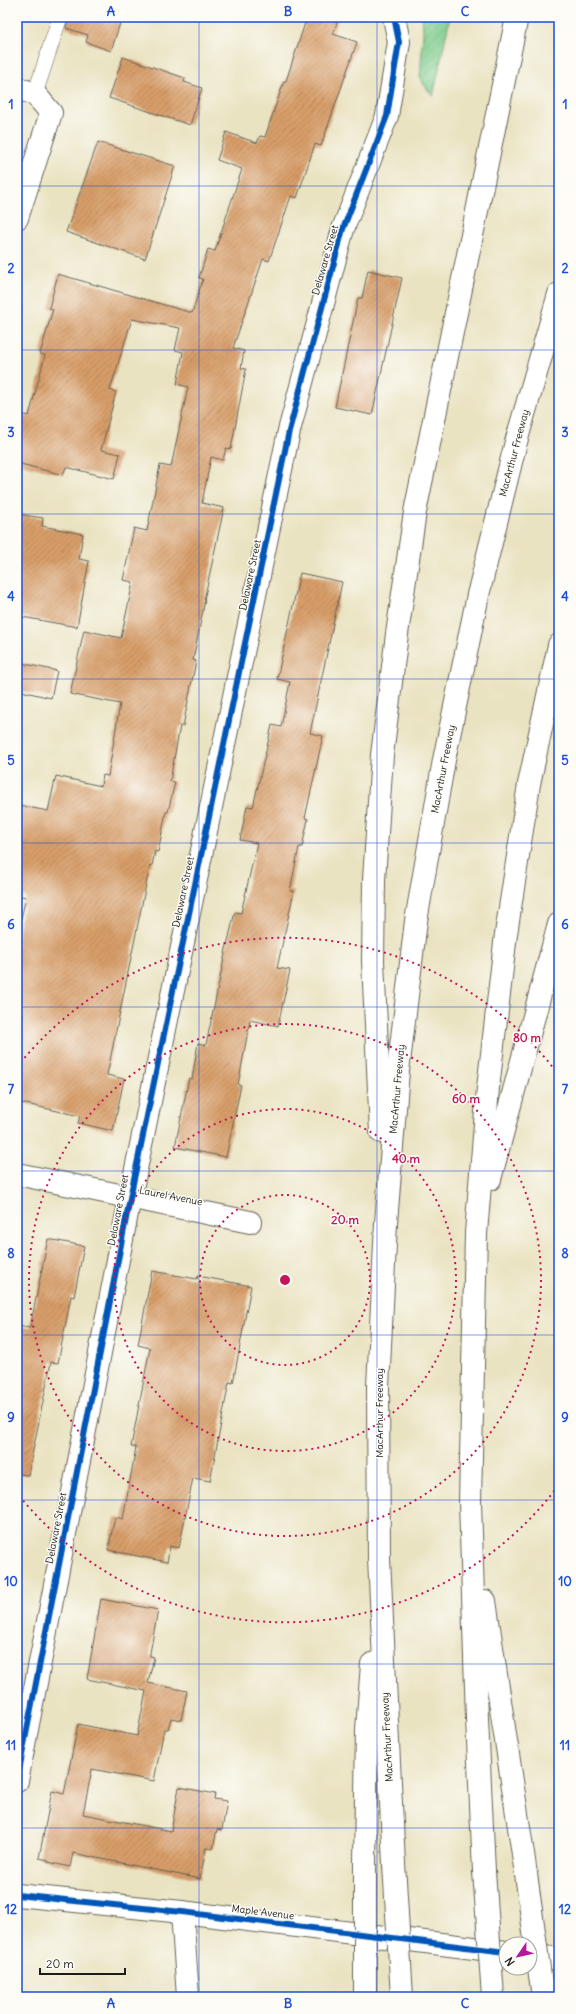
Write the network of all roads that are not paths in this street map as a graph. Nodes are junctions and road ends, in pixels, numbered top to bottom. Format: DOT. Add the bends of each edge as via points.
graph roads {
  1 [pos="60,17"];
  2 [pos="394,17"];
  3 [pos="517,17"];
  4 [pos="26,91"];
  5 [pos="17,218"];
  6 [pos="559,294"];
  7 [pos="559,645"];
  8 [pos="559,924"];
  9 [pos="17,1174"];
  10 [pos="130,1198"];
  11 [pos="250,1222"];
  12 [pos="386,1223"];
  13 [pos="476,1233"];
  14 [pos="470,1502"];
  15 [pos="379,1559"];
  16 [pos="17,1781"];
  17 [pos="17,1896"];
  18 [pos="182,1912"];
  19 [pos="498,1951"];
  20 [pos="538,1956"];
  21 [pos="559,1959"];
  22 [pos="188,1997"];
  23 [pos="365,1997"];
  24 [pos="402,1997"];
  25 [pos="493,1997"];
  26 [pos="543,1997"];
  1 -- 4 [label="lane"];
  2 -- 10 [label="main road, Delaware Street" via="399,42 387,116 343,229 289,431"];
  3 -- 12 [label="main road" via="416,512 382,755 374,880 373,961"];
  4 -- 5 [label="main road" via="51,113"];
  6 -- 12 [label="main road, MacArthur Freeway" via="516,442 482,580 444,760 415,929 398,1071"];
  7 -- 13 [label="main road" via="529,784 506,934 488,1088"];
  8 -- 13 [label="main road"];
  9 -- 10 [label="main road, Laurel Avenue"];
  10 -- 11 [label="main road, Laurel Avenue"];
  10 -- 16 [label="main road, Delaware Street"];
  12 -- 15 [label="main road, MacArthur Freeway" via="378,1387"];
  13 -- 14 [label="main road"];
  14 -- 25 [label="main road, bridge" via="484,1871"];
  14 -- 26 [label="main road, bridge"];
  15 -- 23 [label="main road, bridge" via="367,1729"];
  15 -- 24 [label="main road, MacArthur Freeway, bridge"];
  17 -- 18 [label="main road, Maple Avenue"];
  18 -- 19 [label="main road, Maple Avenue"];
  18 -- 22 [label="main road"];
  20 -- 21 [label="main road"];
}
